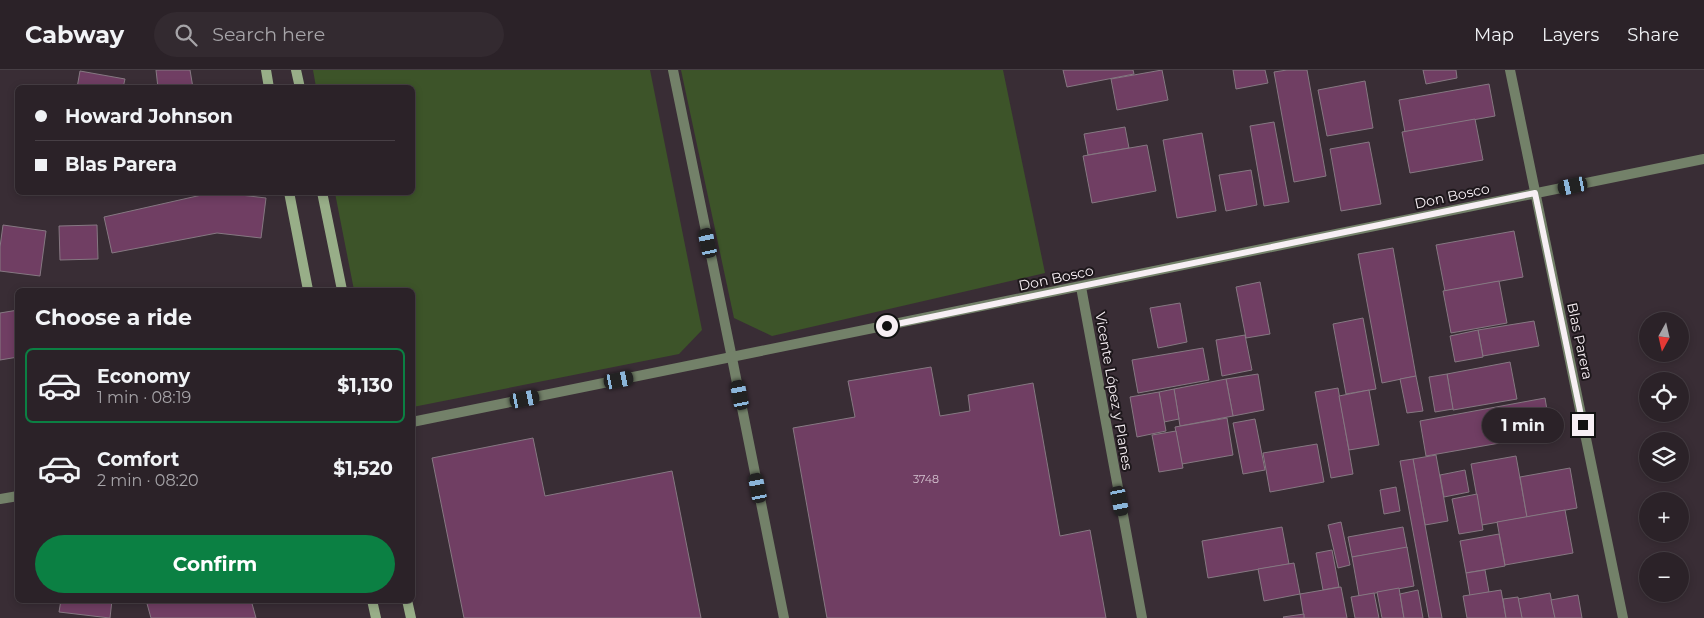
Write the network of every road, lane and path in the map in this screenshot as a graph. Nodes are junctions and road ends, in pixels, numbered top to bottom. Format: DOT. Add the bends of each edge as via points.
graph roads {
  1 [pos="266,70"];
  2 [pos="296,70"];
  3 [pos="673,70"];
  4 [pos="1510,70"];
  5 [pos="268,85"];
  6 [pos="299,85"];
  7 [pos="1704,159"];
  8 [pos="1535,193"];
  9 [pos="290,195"];
  10 [pos="323,195"];
  11 [pos="1081,287"];
  12 [pos="308,288"];
  13 [pos="342,288"];
  14 [pos="732,358"];
  15 [pos="415,421"];
  16 [pos="15,496"];
  17 [pos="0,499"];
  18 [pos="373,603"];
  19 [pos="408,603"];
  20 [pos="376,618"];
  21 [pos="411,618"];
  22 [pos="784,618"];
  23 [pos="1142,618"];
  24 [pos="1623,618"];
  1 -- 5 [label="main road"];
  2 -- 6 [label="main road"];
  3 -- 14 [label="street"];
  4 -- 8 [label="street, Blas Parera"];
  7 -- 8 [label="street, Don Bosco"];
  8 -- 11 [label="street, Don Bosco"];
  8 -- 24 [label="street, Blas Parera"];
  9 -- 12 [label="main road"];
  10 -- 13 [label="main road"];
  11 -- 14 [label="street, Don Bosco"];
  11 -- 23 [label="street, Vicente López y Planes"];
  14 -- 15 [label="street, Don Bosco"];
  14 -- 22 [label="street"];
  16 -- 17 [label="street"];
  18 -- 20 [label="main road"];
  19 -- 21 [label="main road"];
}
